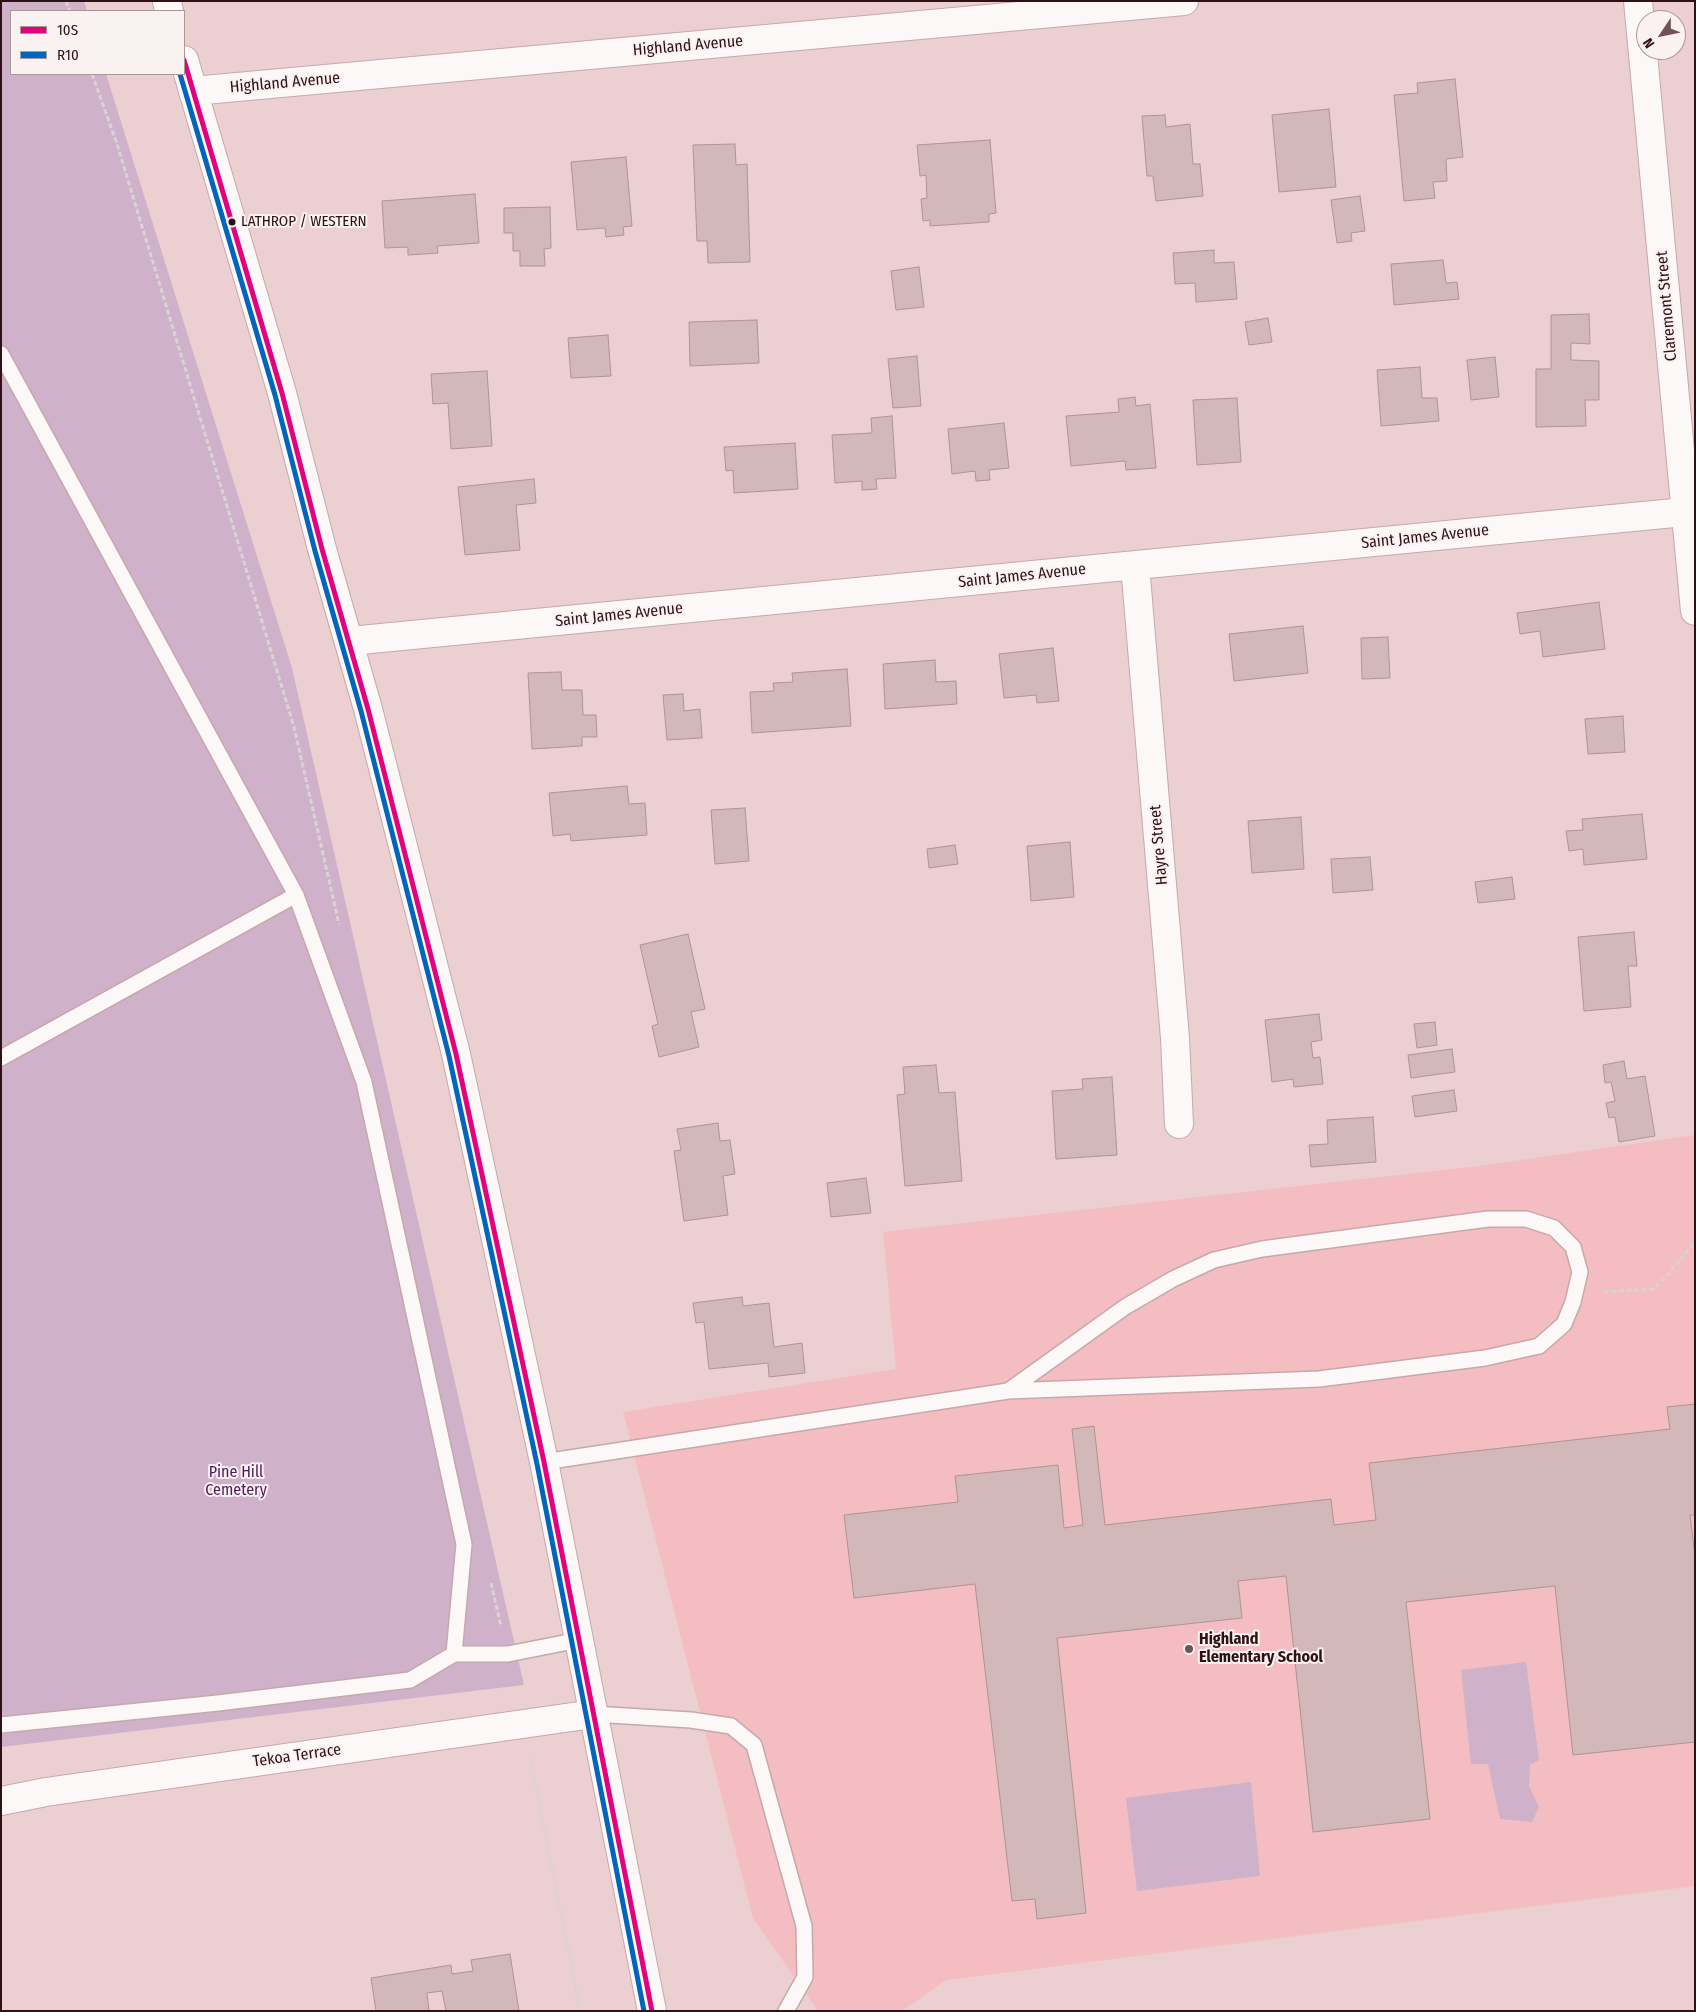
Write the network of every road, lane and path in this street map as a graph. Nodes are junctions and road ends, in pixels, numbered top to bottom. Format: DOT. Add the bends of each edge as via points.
graph roads {
  1 [pos="1184,1"];
  2 [pos="1638,1"];
  3 [pos="945,12"];
  4 [pos="185,64"];
  5 [pos="192,92"];
  6 [pos="1,354"];
  7 [pos="1690,511"];
  8 [pos="1135,566"];
  9 [pos="1695,611"];
  10 [pos="350,642"];
  11 [pos="296,894"];
  12 [pos="1,1058"];
  13 [pos="1179,1124"];
  14 [pos="1695,1242"];
  15 [pos="1575,1294"];
  16 [pos="1008,1391"];
  17 [pos="544,1462"];
  18 [pos="579,1640"];
  19 [pos="454,1654"];
  20 [pos="593,1714"];
  21 [pos="1,1725"];
  22 [pos="1,1801"];
  23 [pos="652,2011"];
  24 [pos="786,2011"];
  1 -- 3 [label="street, Highland Avenue"];
  2 -- 7 [label="street, Claremont Street"];
  3 -- 5 [label="street, Highland Avenue"];
  4 -- 5 [label="street"];
  5 -- 10 [label="street" via="264,328"];
  6 -- 11 [label="lane"];
  7 -- 8 [label="street, Saint James Avenue"];
  7 -- 9 [label="street, Claremont Street"];
  8 -- 10 [label="street, Saint James Avenue"];
  8 -- 13 [label="street, Hayre Street" via="1174,1028"];
  10 -- 17 [label="street" via="456,1054"];
  11 -- 12 [label="lane"];
  11 -- 19 [label="lane" via="364,1082 464,1544"];
  14 -- 15 [label="path" via="1653,1288"];
  15 -- 16 [label="lane" via="1564,1324 1539,1346 1485,1358 1320,1379"];
  15 -- 16 [label="lane" via="1580,1272 1573,1247 1554,1228 1526,1220 1488,1219 1262,1249 1214,1260 1173,1279 1125,1307"];
  16 -- 17 [label="lane"];
  17 -- 18 [label="street"];
  18 -- 19 [label="lane" via="508,1654"];
  18 -- 20 [label="street"];
  19 -- 21 [label="lane" via="410,1680"];
  20 -- 22 [label="street, Tekoa Terrace"];
  20 -- 23 [label="street"];
  20 -- 24 [label="lane" via="691,1720 731,1726 754,1745 804,1926 805,1977"];
}
